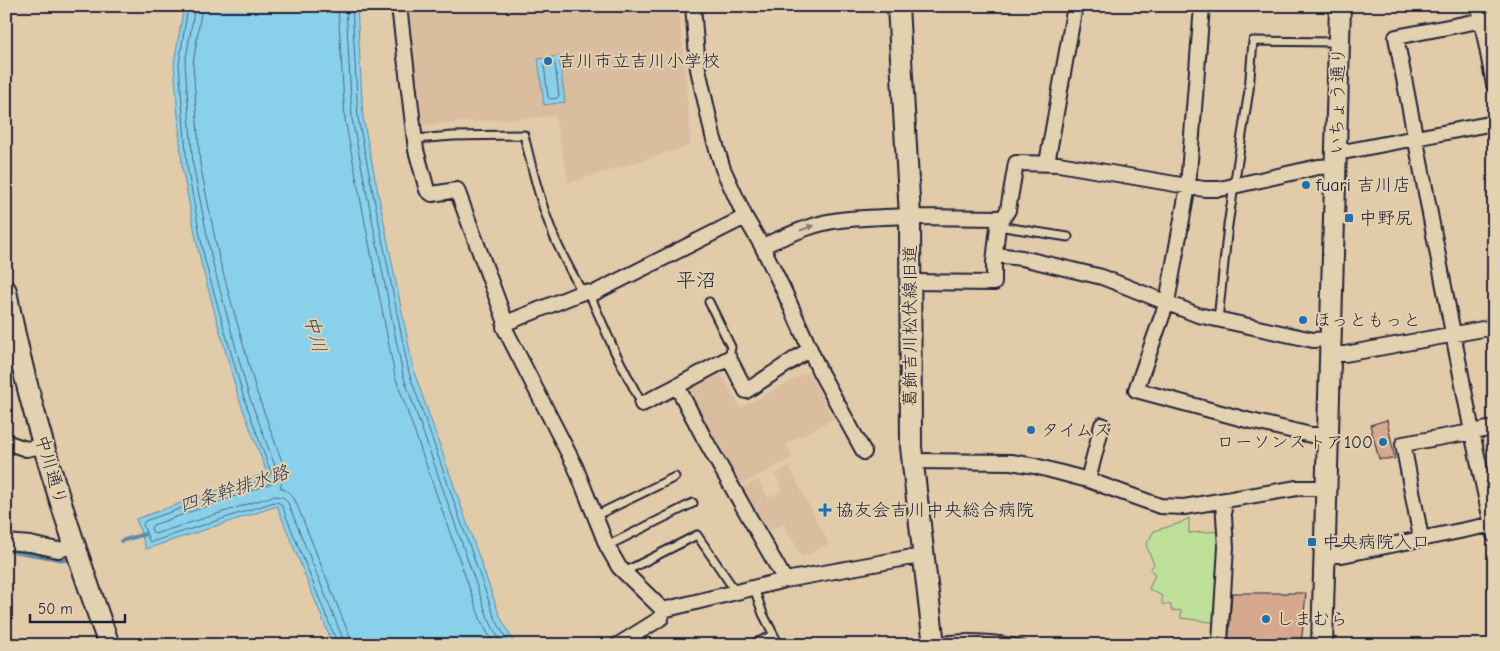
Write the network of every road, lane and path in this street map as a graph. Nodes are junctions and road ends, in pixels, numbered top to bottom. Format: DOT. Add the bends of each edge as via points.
graph roads {
  1 [pos="400,6"];
  2 [pos="693,6"];
  3 [pos="898,6"];
  4 [pos="1075,6"];
  5 [pos="1202,6"];
  6 [pos="1340,6"];
  7 [pos="1479,6"];
  8 [pos="1487,19"];
  9 [pos="1339,42"];
  10 [pos="1494,85"];
  11 [pos="1494,123"];
  12 [pos="1415,138"];
  13 [pos="415,139"];
  14 [pos="1337,158"];
  15 [pos="1047,163"];
  16 [pos="1188,186"];
  17 [pos="1234,187"];
  18 [pos="910,216"];
  19 [pos="745,218"];
  20 [pos="1000,222"];
  21 [pos="1068,237"];
  22 [pos="762,246"];
  23 [pos="995,255"];
  24 [pos="910,282"];
  25 [pos="6,292"];
  26 [pos="586,292"];
  27 [pos="710,302"];
  28 [pos="1167,302"];
  29 [pos="1218,320"];
  30 [pos="506,323"];
  31 [pos="1494,326"];
  32 [pos="1453,335"];
  33 [pos="1331,346"];
  34 [pos="810,349"];
  35 [pos="729,358"];
  36 [pos="677,386"];
  37 [pos="642,404"];
  38 [pos="1102,425"];
  39 [pos="1494,428"];
  40 [pos="1472,432"];
  41 [pos="1328,435"];
  42 [pos="6,442"];
  43 [pos="43,446"];
  44 [pos="864,452"];
  45 [pos="912,461"];
  46 [pos="675,477"];
  47 [pos="1088,480"];
  48 [pos="1327,488"];
  49 [pos="1223,501"];
  50 [pos="693,503"];
  51 [pos="594,516"];
  52 [pos="1493,528"];
  53 [pos="1421,538"];
  54 [pos="6,542"];
  55 [pos="74,546"];
  56 [pos="607,546"];
  57 [pos="1325,555"];
  58 [pos="924,557"];
  59 [pos="624,572"];
  60 [pos="785,580"];
  61 [pos="754,588"];
  62 [pos="736,592"];
  63 [pos="662,610"];
  64 [pos="774,635"];
  65 [pos="1220,642"];
  66 [pos="934,643"];
  67 [pos="109,645"];
  68 [pos="618,645"];
  69 [pos="750,645"];
  70 [pos="779,645"];
  71 [pos="1023,645"];
  72 [pos="1322,645"];
  1 -- 13 [label="street"];
  2 -- 19 [label="street" via="704,102 723,168"];
  3 -- 18 [label="street, 葛飾吉川松伏線旧道"];
  4 -- 15 [label="street"];
  5 -- 16 [label="street"];
  6 -- 9 [label="street, いちょう通り"];
  7 -- 8 [label="street"];
  8 -- 10 [label="street"];
  8 -- 12 [label="street" via="1396,37"];
  9 -- 14 [label="street, いちょう通り"];
  9 -- 17 [label="lane" via="1253,41 1247,108"];
  11 -- 12 [label="street"];
  12 -- 14 [label="street" via="1348,151"];
  12 -- 32 [label="street"];
  13 -- 26 [label="lane" via="524,134 552,232"];
  13 -- 30 [label="street" via="427,190 432,194 457,190"];
  14 -- 17 [label="street" via="1318,167"];
  14 -- 33 [label="street, いちょう通り"];
  15 -- 16 [label="street"];
  15 -- 20 [label="street" via="1016,163 1008,210"];
  16 -- 17 [label="street"];
  16 -- 28 [label="street"];
  17 -- 29 [label="lane"];
  18 -- 20 [label="street"];
  22 -- 18 [label="street, one-way" via="827,222"];
  18 -- 24 [label="street, 葛飾吉川松伏線旧道"];
  19 -- 22 [label="street"];
  19 -- 26 [label="street" via="594,293"];
  20 -- 21 [label="lane"];
  20 -- 23 [label="street"];
  22 -- 34 [label="street"];
  23 -- 24 [label="street" via="994,283"];
  23 -- 28 [label="street" via="1022,258 1102,278"];
  24 -- 45 [label="street, 葛飾吉川松伏線旧道"];
  25 -- 43 [label="street, 中川通り"];
  26 -- 30 [label="street"];
  26 -- 37 [label="lane"];
  27 -- 35 [label="lane" via="731,347"];
  28 -- 29 [label="street"];
  28 -- 41 [label="street" via="1136,390 1246,420 1311,435"];
  29 -- 33 [label="street"];
  30 -- 51 [label="street" via="504,327 575,466"];
  31 -- 32 [label="street"];
  32 -- 33 [label="street" via="1345,354"];
  32 -- 40 [label="street"];
  33 -- 41 [label="street, いちょう通り"];
  34 -- 35 [label="street" via="746,391"];
  34 -- 44 [label="street"];
  35 -- 36 [label="street"];
  36 -- 37 [label="street"];
  36 -- 60 [label="street"];
  38 -- 47 [label="street"];
  39 -- 40 [label="street"];
  40 -- 52 [label="street"];
  40 -- 53 [label="street" via="1403,444"];
  41 -- 48 [label="street, いちょう通り"];
  42 -- 43 [label="street" via="26,449"];
  43 -- 55 [label="street, 中川通り"];
  45 -- 47 [label="street" via="1011,462"];
  45 -- 58 [label="street, 葛飾吉川松伏線旧道"];
  46 -- 51 [label="lane"];
  47 -- 49 [label="street" via="1160,506 1184,507"];
  48 -- 49 [label="street" via="1297,488"];
  48 -- 57 [label="street, いちょう通り"];
  49 -- 65 [label="street" via="1226,547"];
  50 -- 56 [label="lane"];
  51 -- 56 [label="street"];
  52 -- 53 [label="street"];
  53 -- 57 [label="street" via="1342,555"];
  54 -- 55 [label="street" via="58,550"];
  55 -- 67 [label="street, 中川通り"];
  56 -- 59 [label="street"];
  57 -- 72 [label="street, いちょう通り"];
  58 -- 60 [label="street"];
  58 -- 66 [label="street, 葛飾吉川松伏線旧道"];
  59 -- 62 [label="lane" via="697,535"];
  59 -- 63 [label="street"];
  60 -- 61 [label="street"];
  61 -- 62 [label="street"];
  61 -- 64 [label="lane"];
  62 -- 63 [label="street"];
  63 -- 68 [label="street" via="661,618"];
  64 -- 69 [label="lane"];
  64 -- 70 [label="lane"];
  66 -- 71 [label="lane" via="948,639"];
}
